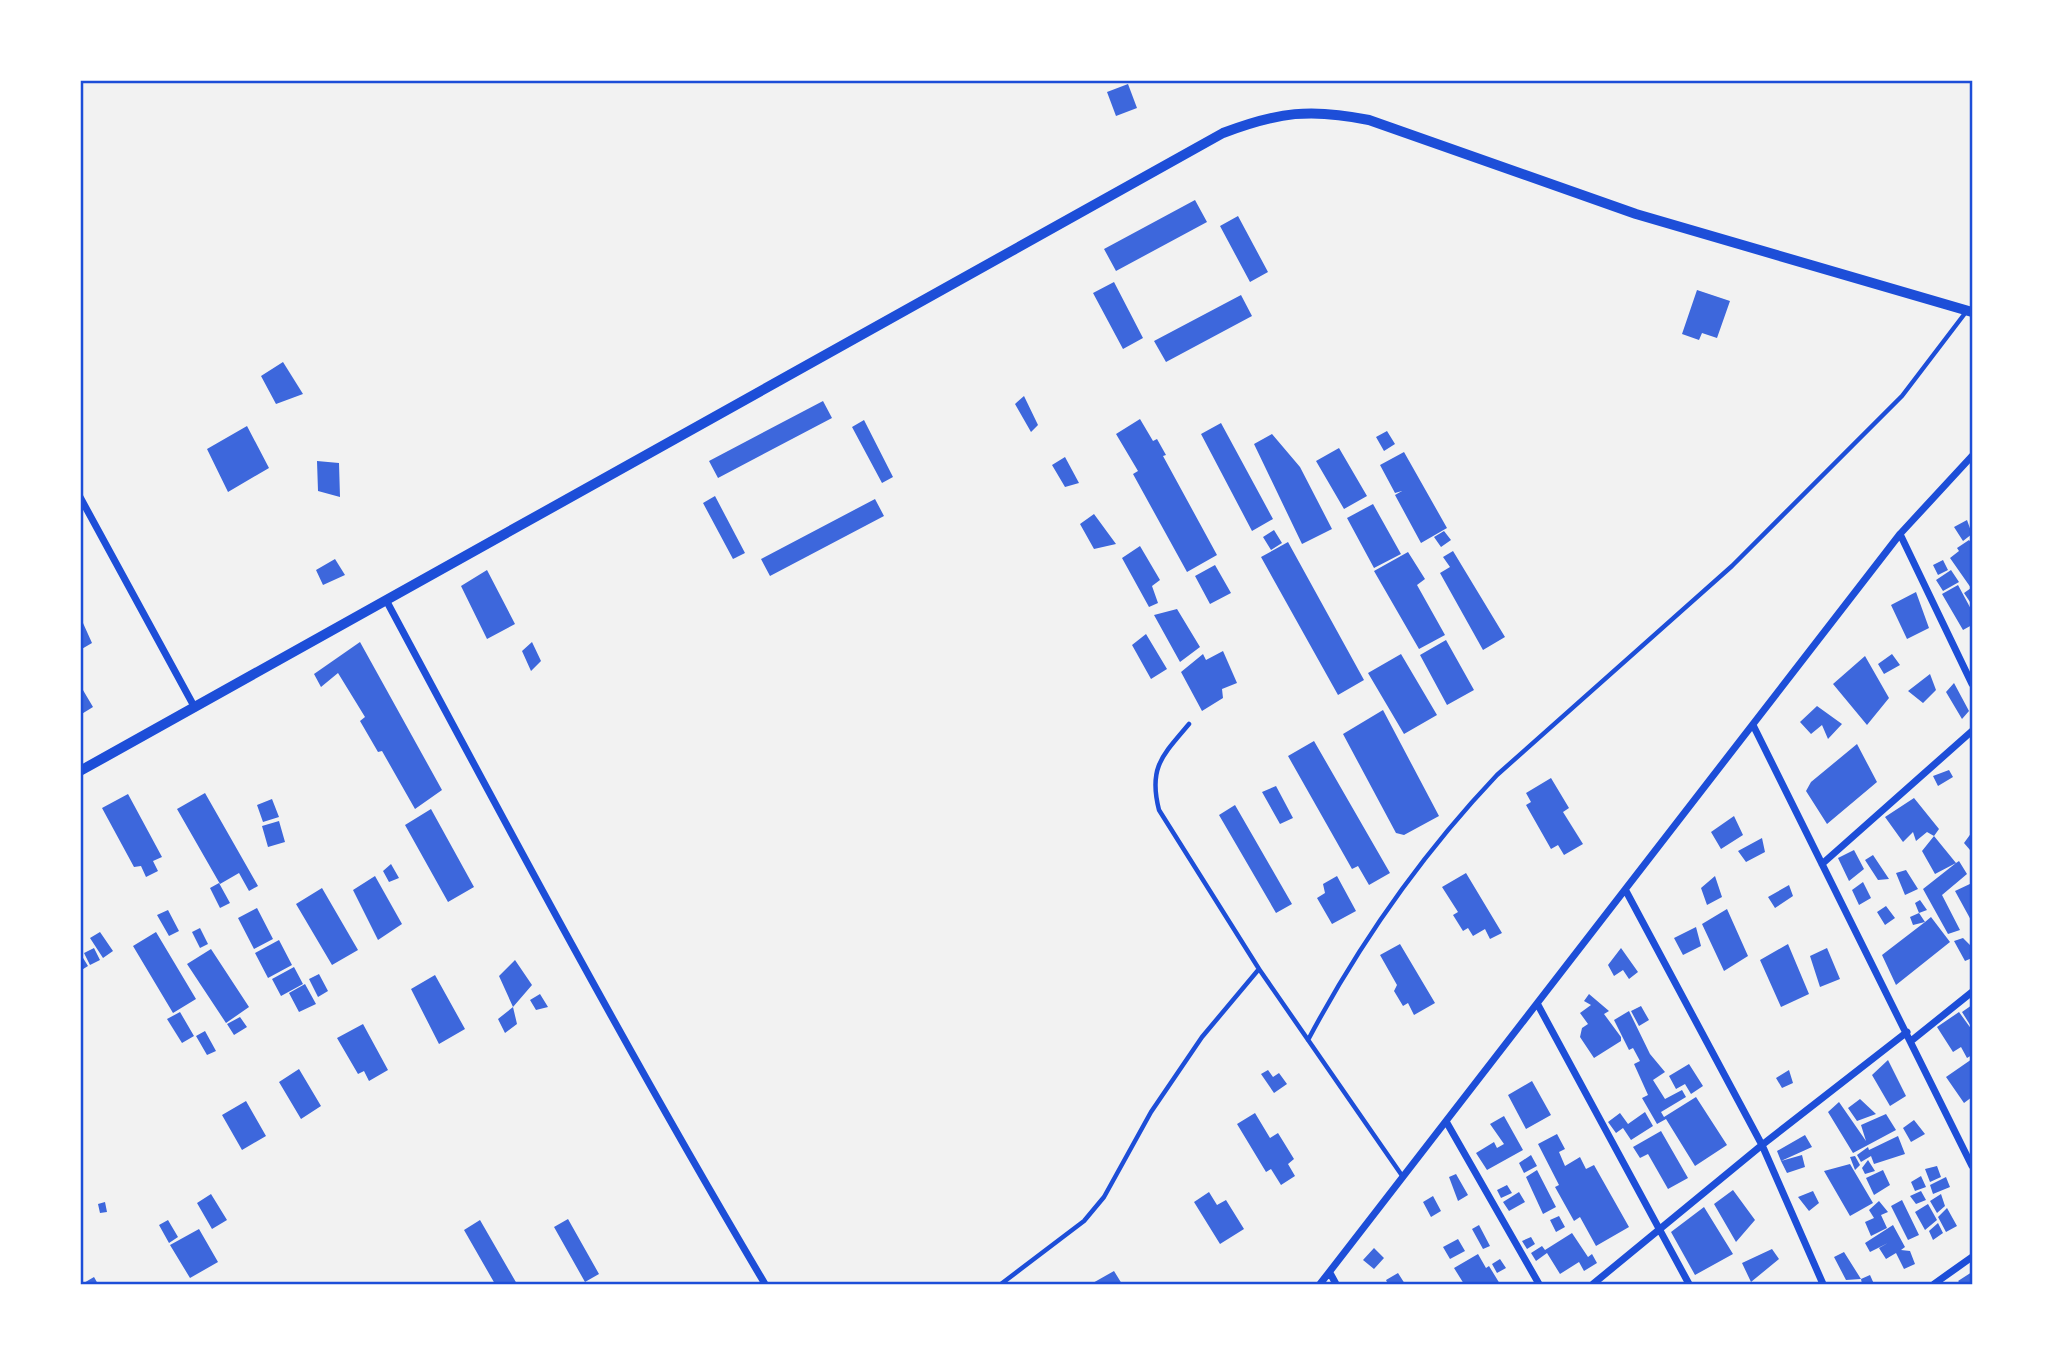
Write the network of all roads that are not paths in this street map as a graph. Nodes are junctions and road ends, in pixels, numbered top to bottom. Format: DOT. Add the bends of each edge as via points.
graph roads {
  1 [pos="1970,312"];
  2 [pos="1972,456"];
  3 [pos="80,497"];
  4 [pos="1900,534"];
  5 [pos="386,600"];
  6 [pos="1972,684"];
  7 [pos="196,708"];
  8 [pos="1189,724"];
  9 [pos="1753,725"];
  10 [pos="1972,731"];
  11 [pos="80,771"];
  12 [pos="1822,864"];
  13 [pos="1626,891"];
  14 [pos="1259,969"];
  15 [pos="1972,992"];
  16 [pos="1538,1005"];
  17 [pos="1907,1032"];
  18 [pos="1308,1040"];
  19 [pos="1911,1041"];
  20 [pos="1447,1123"];
  21 [pos="1762,1145"];
  22 [pos="1972,1166"];
  23 [pos="1404,1178"];
  24 [pos="1660,1228"];
  25 [pos="1972,1257"];
  26 [pos="1330,1273"];
  27 [pos="765,1284"];
  28 [pos="1001,1284"];
  29 [pos="1320,1284"];
  30 [pos="1336,1284"];
  31 [pos="1539,1284"];
  32 [pos="1593,1284"];
  33 [pos="1689,1284"];
  34 [pos="1823,1284"];
  35 [pos="1934,1284"];
  1 -- 5 [label="street" via="1636,214 1369,120 1332,112 1265,117 1223,133"];
  1 -- 18 [label="lane" via="1902,396 1732,566 1497,775 1465,809 1381,918"];
  2 -- 4 [label="street"];
  3 -- 7 [label="street"];
  4 -- 6 [label="street"];
  4 -- 9 [label="street"];
  5 -- 7 [label="street"];
  5 -- 27 [label="street" via="681,1144"];
  7 -- 11 [label="street"];
  8 -- 14 [label="lane" via="1157,769 1153,784 1159,810"];
  9 -- 12 [label="street"];
  9 -- 13 [label="street"];
  10 -- 12 [label="street"];
  12 -- 17 [label="street"];
  13 -- 16 [label="street"];
  13 -- 21 [label="street"];
  14 -- 18 [label="lane"];
  14 -- 28 [label="lane" via="1202,1037 1084,1222"];
  15 -- 19 [label="street"];
  16 -- 20 [label="street"];
  16 -- 24 [label="street"];
  17 -- 19 [label="street"];
  17 -- 21 [label="street"];
  18 -- 23 [label="lane"];
  19 -- 22 [label="street"];
  20 -- 23 [label="street"];
  20 -- 31 [label="street"];
  21 -- 24 [label="street"];
  21 -- 34 [label="street"];
  23 -- 26 [label="street"];
  24 -- 32 [label="street"];
  24 -- 33 [label="street"];
  25 -- 35 [label="street"];
  26 -- 29 [label="street"];
  26 -- 30 [label="street"];
}
